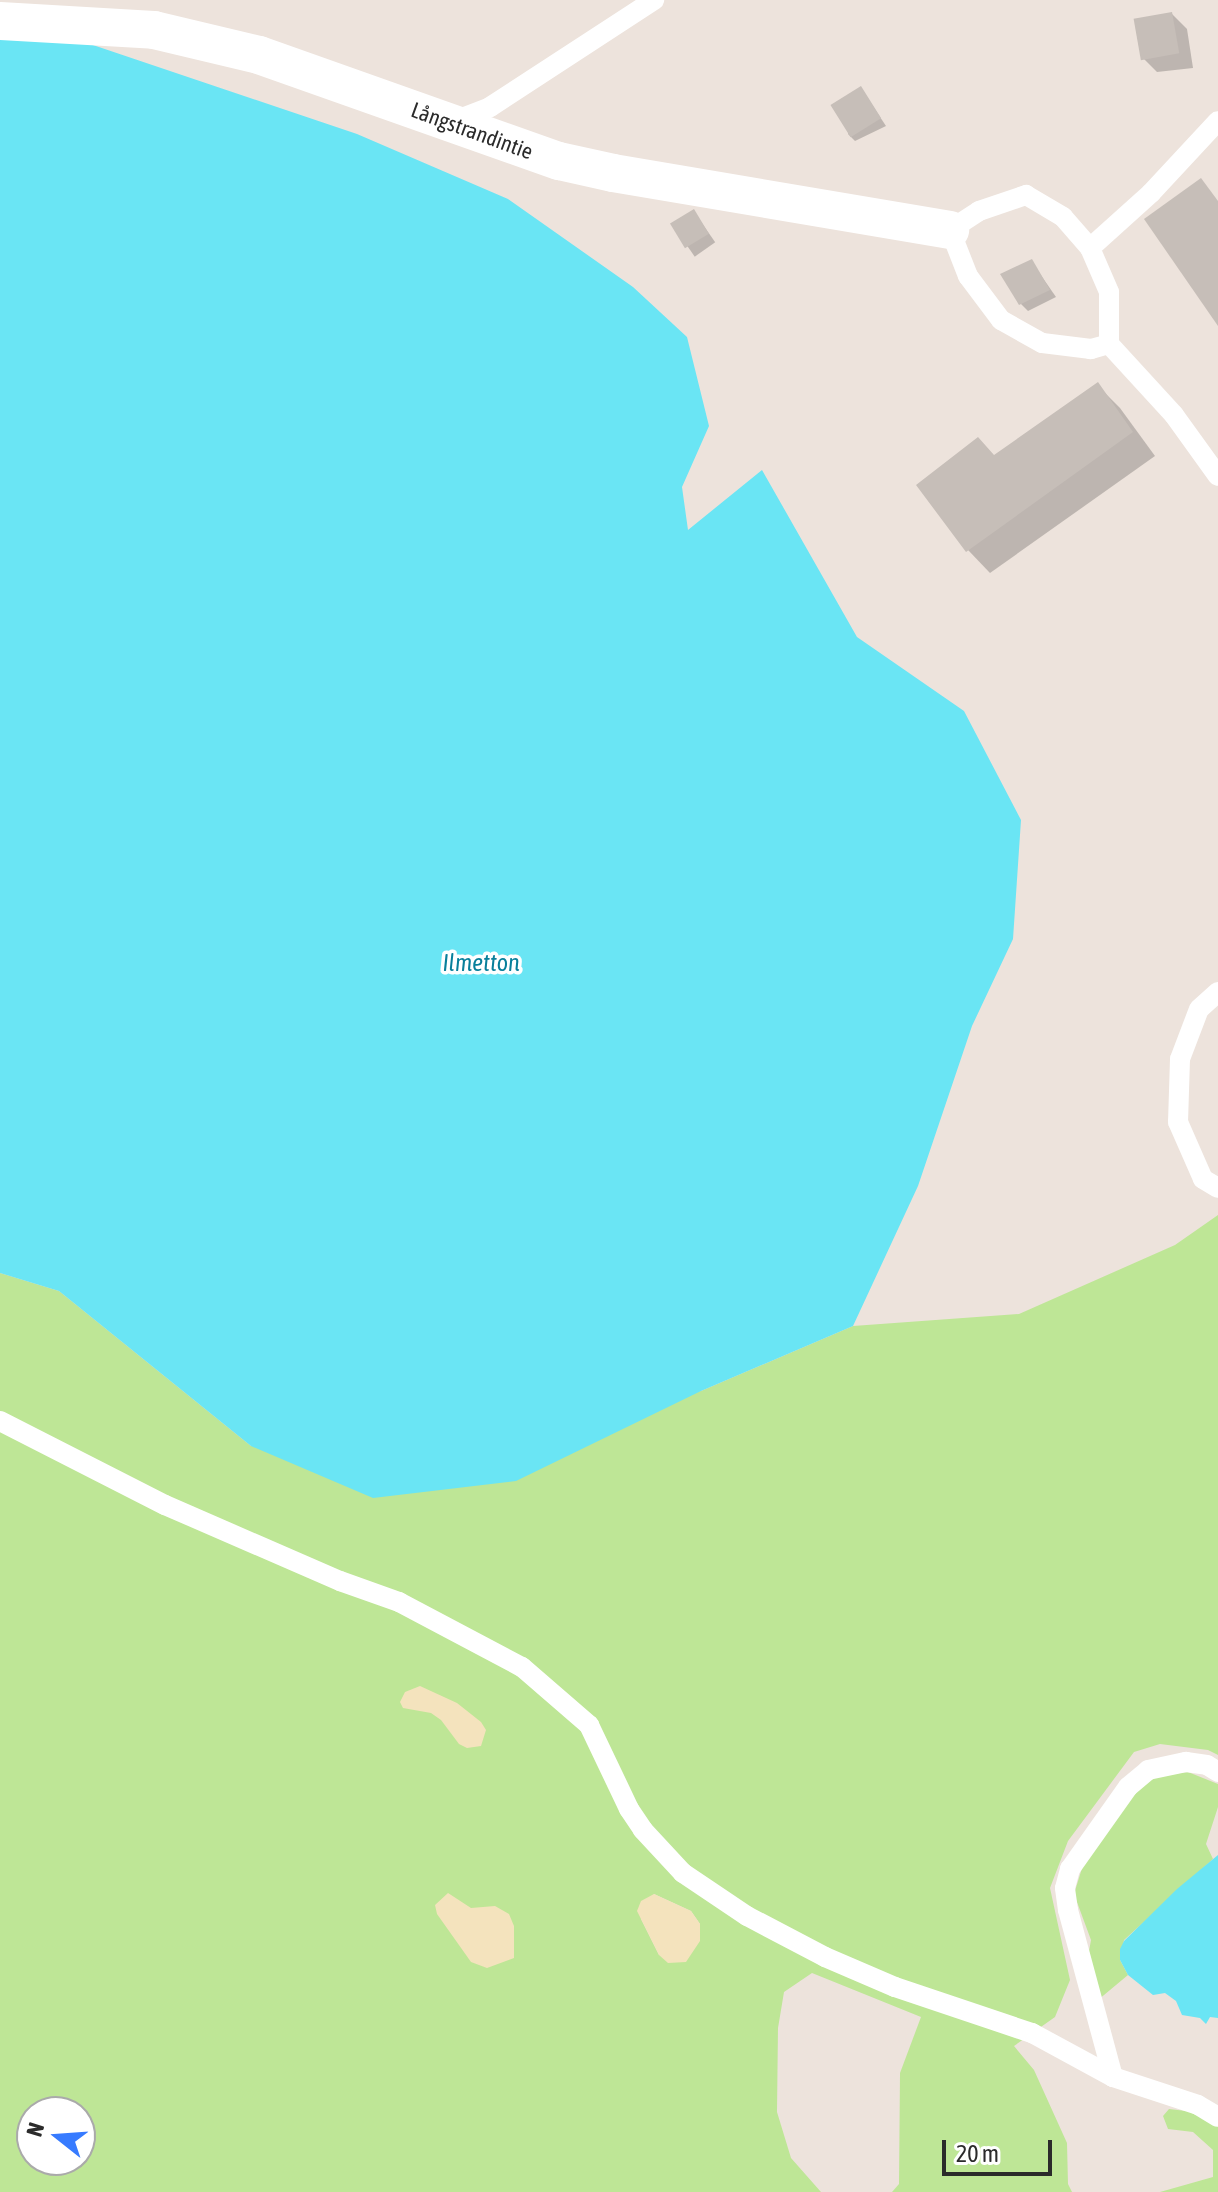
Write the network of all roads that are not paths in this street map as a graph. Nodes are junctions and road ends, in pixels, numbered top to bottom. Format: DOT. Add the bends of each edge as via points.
graph roads {
  1 [pos="654,0"];
  2 [pos="0,21"];
  3 [pos="1218,121"];
  4 [pos="447,123"];
  5 [pos="950,230"];
  6 [pos="1090,248"];
  7 [pos="1109,344"];
  8 [pos="1218,476"];
  9 [pos="1218,992"];
  10 [pos="1218,1188"];
  11 [pos="0,1421"];
  12 [pos="1218,1772"];
  13 [pos="1113,2077"];
  14 [pos="1218,2117"];
  1 -- 4 [label="lane" via="490,107"];
  2 -- 4 [label="street, Långstrandintie" via="154,30 259,55"];
  3 -- 6 [label="lane"];
  4 -- 5 [label="street, Långstrandintie" via="559,161 613,173"];
  5 -- 6 [label="lane" via="979,211 1026,195 1063,217"];
  5 -- 7 [label="lane" via="968,276 1001,320 1042,343 1091,349"];
  6 -- 7 [label="lane" via="1109,292"];
  7 -- 8 [label="lane" via="1174,415"];
  9 -- 10 [label="lane" via="1199,1009 1180,1059 1178,1122 1203,1179"];
  11 -- 13 [label="lane" via="165,1505 399,1602 522,1667 589,1725 629,1809 683,1873 747,1916 825,1957 895,1987 1032,2033"];
  12 -- 13 [label="lane" via="1186,1762 1148,1770 1128,1787 1070,1869 1065,1888 1068,1910"];
  13 -- 14 [label="lane" via="1198,2105"];
}
